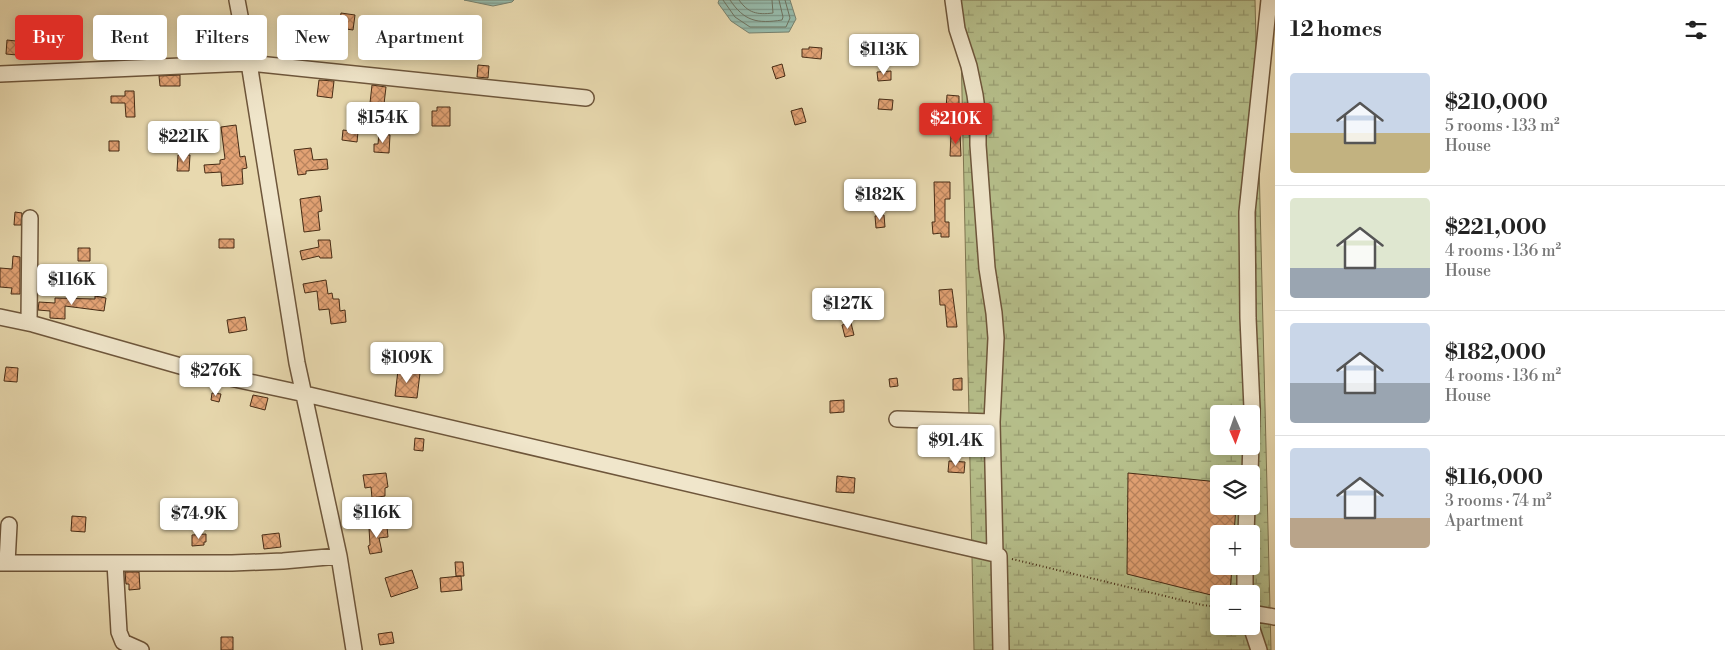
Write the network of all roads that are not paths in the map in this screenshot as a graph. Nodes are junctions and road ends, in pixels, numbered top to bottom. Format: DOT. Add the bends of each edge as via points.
graph roads {
  1 [pos="237,0"];
  2 [pos="953,0"];
  3 [pos="1269,0"];
  4 [pos="249,63"];
  5 [pos="0,74"];
  6 [pos="586,98"];
  7 [pos="30,218"];
  8 [pos="0,317"];
  9 [pos="28,323"];
  10 [pos="305,394"];
  11 [pos="897,420"];
  12 [pos="992,422"];
  13 [pos="1250,465"];
  14 [pos="9,525"];
  15 [pos="997,555"];
  16 [pos="338,556"];
  17 [pos="4,563"];
  18 [pos="114,563"];
  19 [pos="1260,614"];
  20 [pos="1275,617"];
  21 [pos="1254,635"];
  22 [pos="141,650"];
  23 [pos="354,650"];
  24 [pos="1002,650"];
  25 [pos="1259,650"];
  1 -- 4 [label="street"];
  2 -- 12 [label="street" via="978,117 987,268 996,338"];
  3 -- 13 [label="street" via="1247,212"];
  4 -- 5 [label="street"];
  4 -- 6 [label="street"];
  4 -- 10 [label="street"];
  7 -- 9 [label="street"];
  8 -- 9 [label="street"];
  9 -- 10 [label="street" via="198,371"];
  10 -- 15 [label="street"];
  10 -- 16 [label="street"];
  11 -- 12 [label="street"];
  12 -- 15 [label="street"];
  14 -- 17 [label="street"];
  15 -- 24 [label="street"];
  16 -- 18 [label="street" via="232,563"];
  16 -- 23 [label="street"];
  17 -- 18 [label="street"];
  18 -- 22 [label="street" via="119,632 123,642"];
  19 -- 20 [label="street"];
  21 -- 25 [label="street"];
}
